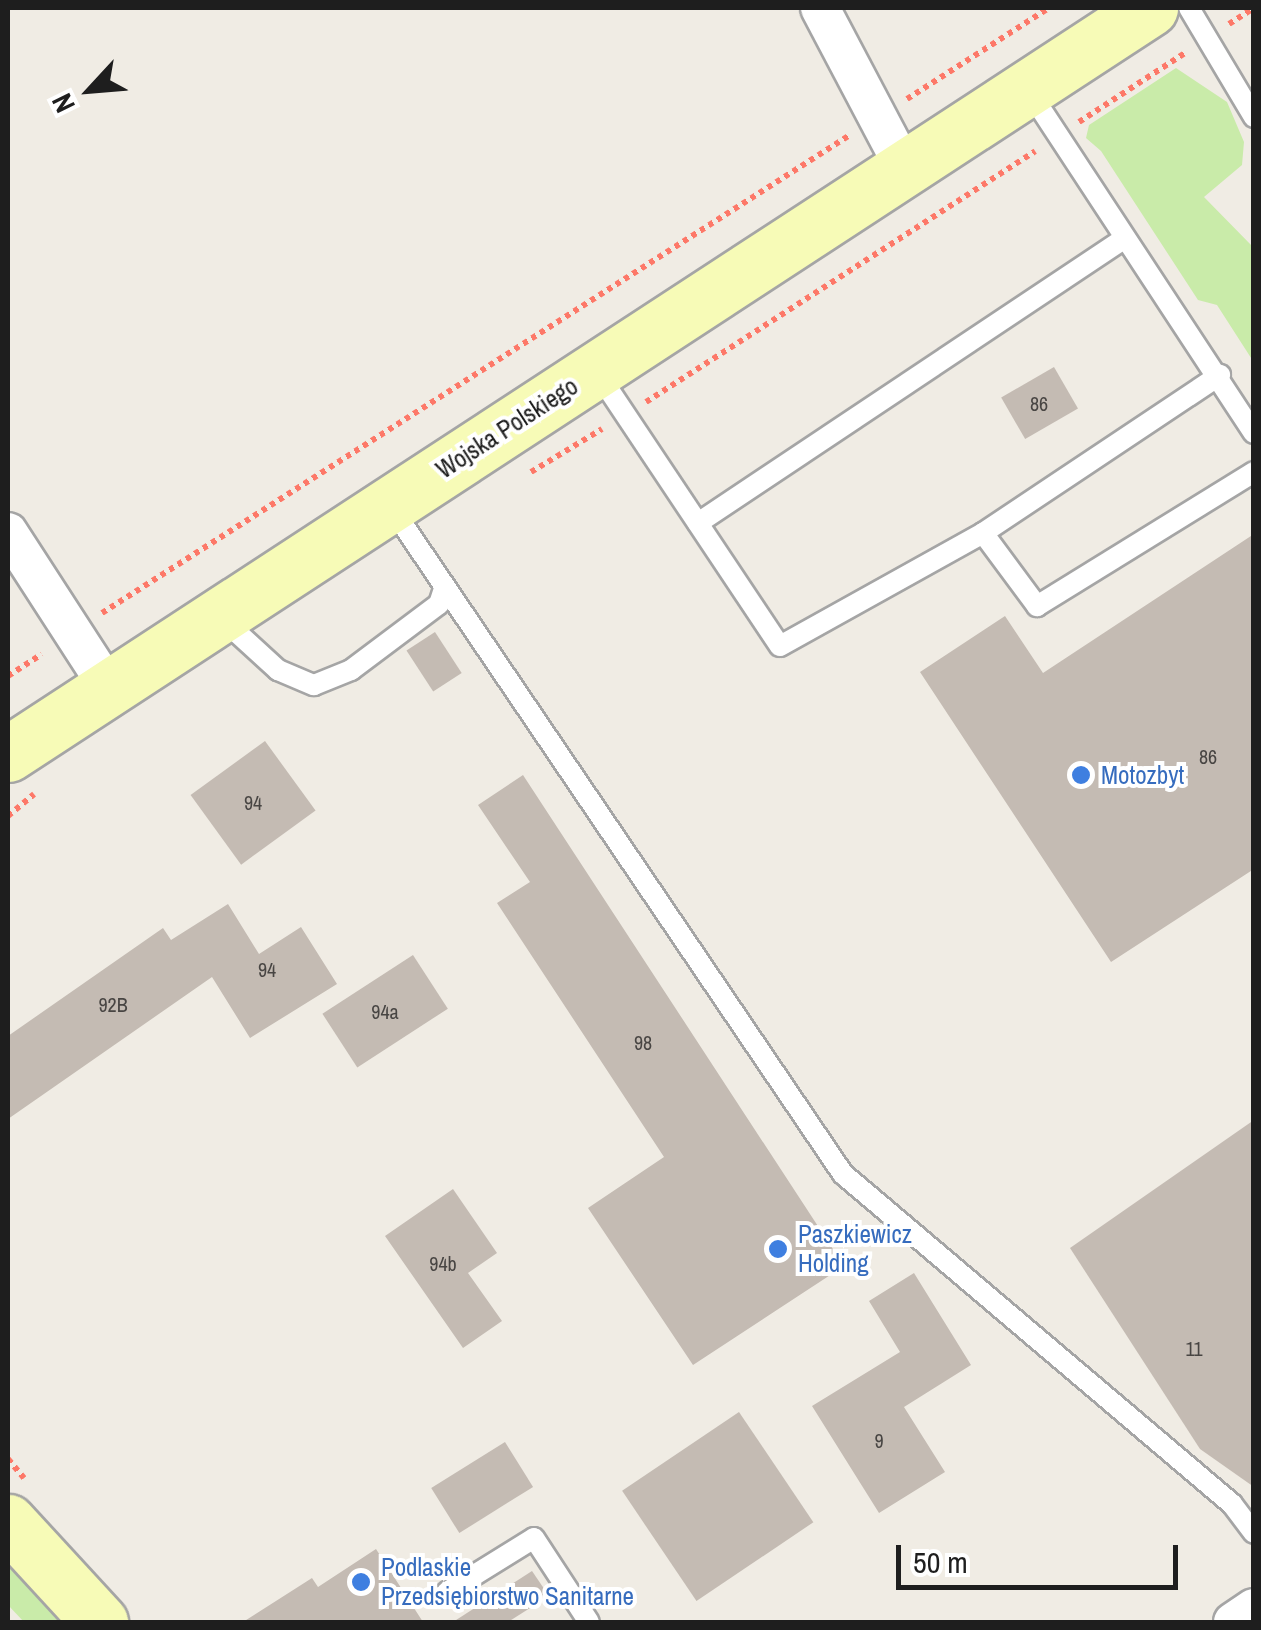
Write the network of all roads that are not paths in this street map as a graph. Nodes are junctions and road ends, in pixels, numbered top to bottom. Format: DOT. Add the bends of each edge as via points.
graph roads {
  1 [pos="820,8"];
  2 [pos="1150,8"];
  3 [pos="1188,8"];
  4 [pos="1029,91"];
  5 [pos="1254,117"];
  6 [pos="906,170"];
  7 [pos="1125,238"];
  8 [pos="596,370"];
  9 [pos="1220,375"];
  10 [pos="1254,433"];
  11 [pos="1254,472"];
  12 [pos="390,505"];
  13 [pos="698,524"];
  14 [pos="8,532"];
  15 [pos="983,533"];
  16 [pos="444,589"];
  17 [pos="219,616"];
  18 [pos="109,688"];
  19 [pos="8,754"];
  20 [pos="8,1522"];
  21 [pos="1254,1533"];
  22 [pos="447,1592"];
  23 [pos="1254,1608"];
  24 [pos="100,1622"];
  25 [pos="589,1622"];
  26 [pos="1233,1622"];
  1 -- 6 [label="street"];
  2 -- 4 [label="street, Wojska Polskiego"];
  3 -- 5 [label="lane"];
  4 -- 6 [label="street, Wojska Polskiego"];
  4 -- 7 [label="lane"];
  6 -- 8 [label="street, Wojska Polskiego"];
  7 -- 9 [label="lane"];
  7 -- 13 [label="lane"];
  8 -- 12 [label="street, Wojska Polskiego"];
  8 -- 13 [label="lane"];
  9 -- 10 [label="lane"];
  9 -- 15 [label="lane"];
  11 -- 15 [label="lane" via="1037,606"];
  12 -- 16 [label="lane"];
  12 -- 17 [label="street, Wojska Polskiego"];
  13 -- 15 [label="lane" via="780,646"];
  14 -- 18 [label="street"];
  16 -- 17 [label="lane" via="439,604 351,670 314,685 278,670"];
  16 -- 21 [label="lane" via="843,1174 1232,1504"];
  17 -- 18 [label="street, Wojska Polskiego"];
  18 -- 19 [label="street, Wojska Polskiego"];
  20 -- 24 [label="street"];
  22 -- 25 [label="lane" via="534,1538"];
  23 -- 26 [label="street"];
}
